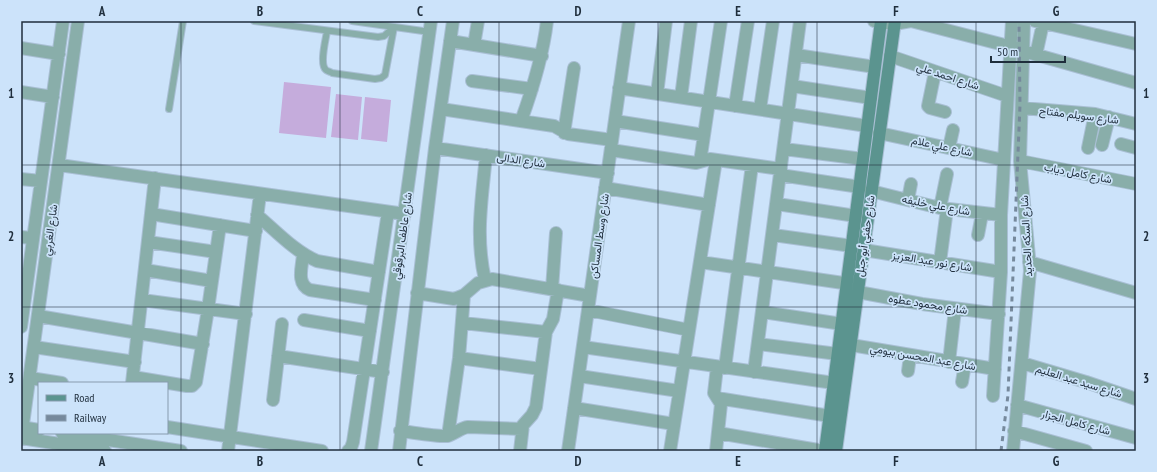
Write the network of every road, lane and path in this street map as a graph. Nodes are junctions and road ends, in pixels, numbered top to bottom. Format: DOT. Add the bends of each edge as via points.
graph roads {
  1 [pos="63,21"];
  2 [pos="78,21"];
  3 [pos="183,21"];
  4 [pos="254,21"];
  5 [pos="352,21"];
  6 [pos="453,21"];
  7 [pos="478,21"];
  8 [pos="545,21"];
  9 [pos="629,21"];
  10 [pos="666,21"];
  11 [pos="691,21"];
  12 [pos="721,21"];
  13 [pos="748,21"];
  14 [pos="773,21"];
  15 [pos="800,21"];
  16 [pos="879,21"];
  17 [pos="911,21"];
  18 [pos="1012,21"];
  19 [pos="1024,21"];
  20 [pos="894,22"];
  21 [pos="1039,22"];
  22 [pos="394,27"];
  23 [pos="431,27"];
  24 [pos="327,31"];
  25 [pos="450,41"];
  26 [pos="1136,44"];
  27 [pos="474,45"];
  28 [pos="1010,46"];
  29 [pos="21,48"];
  30 [pos="1023,51"];
  31 [pos="58,54"];
  32 [pos="796,55"];
  33 [pos="1036,55"];
  34 [pos="542,56"];
  35 [pos="890,56"];
  36 [pos="875,67"];
  37 [pos="574,68"];
  38 [pos="935,72"];
  39 [pos="472,81"];
  40 [pos="1136,83"];
  41 [pos="792,86"];
  42 [pos="619,88"];
  43 [pos="532,89"];
  44 [pos="21,92"];
  45 [pos="656,94"];
  46 [pos="53,96"];
  47 [pos="1007,96"];
  48 [pos="681,97"];
  49 [pos="871,98"];
  50 [pos="709,102"];
  51 [pos="735,106"];
  52 [pos="1022,108"];
  53 [pos="170,109"];
  54 [pos="441,109"];
  55 [pos="760,109"];
  56 [pos="945,112"];
  57 [pos="789,114"];
  58 [pos="1095,114"];
  59 [pos="1109,117"];
  60 [pos="521,121"];
  61 [pos="615,121"];
  62 [pos="1136,124"];
  63 [pos="868,126"];
  64 [pos="953,130"];
  65 [pos="880,132"];
  66 [pos="564,133"];
  67 [pos="704,135"];
  68 [pos="1121,144"];
  69 [pos="611,145"];
  70 [pos="1102,145"];
  71 [pos="435,148"];
  72 [pos="949,148"];
  73 [pos="1088,148"];
  74 [pos="1136,148"];
  75 [pos="784,149"];
  76 [pos="486,155"];
  77 [pos="716,160"];
  78 [pos="863,160"];
  79 [pos="1004,160"];
  80 [pos="1020,161"];
  81 [pos="700,162"];
  82 [pos="59,165"];
  83 [pos="752,165"];
  84 [pos="781,172"];
  85 [pos="608,173"];
  86 [pos="947,174"];
  87 [pos="155,178"];
  88 [pos="21,179"];
  89 [pos="41,181"];
  90 [pos="911,184"];
  91 [pos="1136,184"];
  92 [pos="860,187"];
  93 [pos="605,188"];
  94 [pos="872,191"];
  95 [pos="260,194"];
  96 [pos="908,200"];
  97 [pos="777,204"];
  98 [pos="709,205"];
  99 [pos="944,208"];
  100 [pos="388,212"];
  101 [pos="150,214"];
  102 [pos="405,214"];
  103 [pos="982,214"];
  104 [pos="257,215"];
  105 [pos="1001,215"];
  106 [pos="856,216"];
  107 [pos="220,225"];
  108 [pos="256,231"];
  109 [pos="556,233"];
  110 [pos="772,235"];
  111 [pos="978,235"];
  112 [pos="21,237"];
  113 [pos="33,238"];
  114 [pos="148,242"];
  115 [pos="852,246"];
  116 [pos="864,250"];
  117 [pos="216,252"];
  118 [pos="303,255"];
  119 [pos="700,262"];
  120 [pos="940,262"];
  121 [pos="1029,262"];
  122 [pos="738,268"];
  123 [pos="145,270"];
  124 [pos="379,272"];
  125 [pos="768,272"];
  126 [pos="1001,272"];
  127 [pos="484,280"];
  128 [pos="212,281"];
  129 [pos="855,287"];
  130 [pos="555,290"];
  131 [pos="417,293"];
  132 [pos="1136,293"];
  133 [pos="464,295"];
  134 [pos="590,296"];
  135 [pos="142,300"];
  136 [pos="375,300"];
  137 [pos="208,309"];
  138 [pos="955,309"];
  139 [pos="588,310"];
  140 [pos="762,312"];
  141 [pos="246,314"];
  142 [pos="999,314"];
  143 [pos="38,316"];
  144 [pos="304,320"];
  145 [pos="462,323"];
  146 [pos="282,324"];
  147 [pos="842,324"];
  148 [pos="21,328"];
  149 [pos="689,330"];
  150 [pos="370,331"];
  151 [pos="546,332"];
  152 [pos="137,333"];
  153 [pos="202,344"];
  154 [pos="758,344"];
  155 [pos="851,345"];
  156 [pos="34,347"];
  157 [pos="583,347"];
  158 [pos="838,354"];
  159 [pos="278,356"];
  160 [pos="910,356"];
  161 [pos="459,358"];
  162 [pos="135,362"];
  163 [pos="684,362"];
  164 [pos="949,362"];
  165 [pos="1022,363"];
  166 [pos="965,364"];
  167 [pos="721,367"];
  168 [pos="365,368"];
  169 [pos="541,369"];
  170 [pos="995,369"];
  171 [pos="908,371"];
  172 [pos="383,372"];
  173 [pos="754,372"];
  174 [pos="579,376"];
  175 [pos="30,378"];
  176 [pos="133,380"];
  177 [pos="56,382"];
  178 [pos="153,382"];
  179 [pos="962,382"];
  180 [pos="834,383"];
  181 [pos="168,384"];
  182 [pos="679,391"];
  183 [pos="993,396"];
  184 [pos="718,398"];
  185 [pos="1136,399"];
  186 [pos="273,400"];
  187 [pos="1017,405"];
  188 [pos="574,408"];
  189 [pos="830,416"];
  190 [pos="674,424"];
  191 [pos="168,427"];
  192 [pos="522,429"];
  193 [pos="38,430"];
  194 [pos="400,431"];
  195 [pos="1014,431"];
  196 [pos="718,433"];
  197 [pos="21,434"];
  198 [pos="75,434"];
  199 [pos="448,436"];
  200 [pos="230,437"];
  201 [pos="56,438"];
  202 [pos="127,438"];
  203 [pos="1136,438"];
  204 [pos="105,451"];
  205 [pos="181,451"];
  206 [pos="228,451"];
  207 [pos="322,451"];
  208 [pos="348,451"];
  209 [pos="372,451"];
  210 [pos="399,451"];
  211 [pos="520,451"];
  212 [pos="568,451"];
  213 [pos="670,451"];
  214 [pos="716,451"];
  215 [pos="824,451"];
  216 [pos="836,451"];
  217 [pos="1013,451"];
  218 [pos="1086,451"];
  1 -- 31 [label="street, شارع الغربي"];
  2 -- 82 [label="street, شارع الغربي"];
  3 -- 53 [label="lane"];
  4 -- 24 [label="lane"];
  5 -- 22 [label="lane"];
  6 -- 25 [label="street, شارع عاطف البرقوقي"];
  7 -- 27 [label="street"];
  8 -- 34 [label="street"];
  9 -- 42 [label="street, شارع وسط المساكن"];
  10 -- 45 [label="street"];
  11 -- 48 [label="street"];
  12 -- 50 [label="street"];
  13 -- 51 [label="street"];
  14 -- 55 [label="street"];
  15 -- 32 [label="street"];
  16 -- 20 [label="street"];
  16 -- 36 [label="street, شارع حفني أبو جبل"];
  17 -- 20 [label="street"];
  17 -- 28 [label="street"];
  18 -- 28 [label="street, شارع السكه الحديد"];
  19 -- 30 [label="street, شارع السكه الحديد"];
  20 -- 35 [label="street, شارع حفني أبو جبل"];
  21 -- 26 [label="street"];
  21 -- 33 [label="street"];
  22 -- 23 [label="lane"];
  22 -- 24 [label="lane" via="384,36 378,37"];
  22 -- 24 [label="lane" via="386,75 375,79 326,70 323,59"];
  23 -- 102 [label="street, شارع عاطف البرقوقي"];
  25 -- 27 [label="street"];
  25 -- 54 [label="street, شارع عاطف البرقوقي"];
  27 -- 34 [label="street"];
  28 -- 30 [label="street"];
  28 -- 47 [label="street, شارع السكه الحديد"];
  29 -- 31 [label="street"];
  30 -- 33 [label="street"];
  30 -- 52 [label="street, شارع السكه الحديد"];
  31 -- 46 [label="street, شارع الغربي"];
  32 -- 36 [label="street"];
  32 -- 41 [label="street"];
  33 -- 40 [label="street"];
  34 -- 43 [label="street"];
  35 -- 38 [label="street, شارع احمد علي"];
  35 -- 65 [label="street, شارع حفني أبو جبل"];
  36 -- 49 [label="street, شارع حفني أبو جبل"];
  37 -- 66 [label="street"];
  38 -- 47 [label="street, شارع احمد علي"];
  38 -- 56 [label="street" via="928,106"];
  39 -- 43 [label="street"];
  41 -- 49 [label="street"];
  41 -- 57 [label="street"];
  42 -- 45 [label="street"];
  42 -- 61 [label="street, شارع وسط المساكن"];
  43 -- 60 [label="street"];
  44 -- 46 [label="street"];
  45 -- 48 [label="street"];
  46 -- 89 [label="street, شارع الغربي"];
  47 -- 79 [label="street, شارع السكه الحديد"];
  48 -- 50 [label="street"];
  49 -- 63 [label="street, شارع حفني أبو جبل"];
  50 -- 51 [label="street"];
  50 -- 67 [label="street"];
  51 -- 55 [label="street"];
  52 -- 58 [label="street, شارع سويلم مفتاح"];
  52 -- 80 [label="street, شارع السكه الحديد"];
  54 -- 60 [label="street"];
  54 -- 71 [label="street, شارع عاطف البرقوقي"];
  55 -- 57 [label="street"];
  57 -- 63 [label="street"];
  57 -- 75 [label="street"];
  58 -- 59 [label="street, شارع سويلم مفتاح"];
  58 -- 73 [label="street"];
  59 -- 62 [label="street, شارع سويلم مفتاح"];
  59 -- 70 [label="street"];
  60 -- 66 [label="street" via="554,126"];
  61 -- 67 [label="street"];
  61 -- 69 [label="street, شارع وسط المساكن"];
  63 -- 78 [label="street, شارع حفني أبو جبل"];
  64 -- 72 [label="street"];
  65 -- 72 [label="street, شارع علي علام"];
  65 -- 94 [label="street, شارع حفني أبو جبل"];
  66 -- 69 [label="street"];
  67 -- 81 [label="street"];
  68 -- 74 [label="street"];
  69 -- 81 [label="street"];
  69 -- 85 [label="street, شارع وسط المساكن"];
  71 -- 76 [label="street, شارع الدالى"];
  71 -- 131 [label="street, شارع عاطف البرقوقي"];
  72 -- 79 [label="street, شارع علي علام"];
  75 -- 78 [label="street"];
  75 -- 84 [label="street"];
  76 -- 85 [label="street, شارع الدالى"];
  76 -- 127 [label="street" via="479,227"];
  77 -- 81 [label="street" via="706,159"];
  77 -- 83 [label="street"];
  77 -- 98 [label="street"];
  78 -- 92 [label="street, شارع حفني أبو جبل"];
  79 -- 105 [label="street, شارع السكه الحديد"];
  80 -- 91 [label="street, شارع كامل دياب"];
  80 -- 121 [label="street, شارع السكه الحديد"];
  82 -- 87 [label="street"];
  82 -- 143 [label="street, شارع الغربي"];
  83 -- 84 [label="street"];
  83 -- 122 [label="street"];
  84 -- 92 [label="street"];
  84 -- 97 [label="street"];
  85 -- 93 [label="street, شارع وسط المساكن"];
  86 -- 99 [label="street"];
  87 -- 95 [label="street"];
  87 -- 101 [label="street"];
  88 -- 89 [label="street"];
  89 -- 113 [label="street, شارع الغربي"];
  90 -- 96 [label="street"];
  92 -- 106 [label="street, شارع حفني أبو جبل"];
  93 -- 98 [label="street"];
  93 -- 134 [label="street, شارع وسط المساكن"];
  94 -- 96 [label="street, شارع علي خليفه"];
  94 -- 116 [label="street, شارع حفني أبو جبل"];
  95 -- 100 [label="street"];
  95 -- 104 [label="street"];
  96 -- 99 [label="street, شارع علي خليفه"];
  97 -- 106 [label="street"];
  97 -- 110 [label="street"];
  98 -- 119 [label="street"];
  99 -- 103 [label="street, شارع علي خليفه"];
  99 -- 120 [label="street"];
  100 -- 102 [label="street"];
  100 -- 124 [label="street"];
  101 -- 107 [label="street"];
  101 -- 114 [label="street"];
  102 -- 172 [label="street, شارع عاطف البرقوقي"];
  103 -- 105 [label="street, شارع علي خليفه"];
  103 -- 111 [label="street"];
  104 -- 108 [label="street"];
  104 -- 118 [label="street"];
  105 -- 126 [label="street, شارع السكه الحديد"];
  106 -- 115 [label="street, شارع حفني أبو جبل"];
  107 -- 108 [label="street"];
  107 -- 117 [label="street"];
  108 -- 141 [label="street"];
  109 -- 130 [label="street"];
  110 -- 115 [label="street"];
  110 -- 125 [label="street"];
  112 -- 113 [label="street"];
  113 -- 148 [label="street, شارع الغربي"];
  114 -- 117 [label="street"];
  114 -- 123 [label="street"];
  115 -- 129 [label="street, شارع حفني أبو جبل"];
  116 -- 120 [label="street, شارع نور عبد العزيز"];
  116 -- 129 [label="street, شارع حفني أبو جبل"];
  117 -- 128 [label="street"];
  118 -- 124 [label="street" via="316,261"];
  118 -- 136 [label="street" via="301,284 305,288"];
  119 -- 122 [label="street, شارع محمود عطوه"];
  119 -- 149 [label="street"];
  120 -- 126 [label="street, شارع نور عبد العزيز"];
  121 -- 132 [label="street"];
  121 -- 165 [label="street, شارع السكه الحديد"];
  122 -- 125 [label="street, شارع محمود عطوه"];
  122 -- 167 [label="street"];
  123 -- 128 [label="street"];
  123 -- 135 [label="street"];
  124 -- 136 [label="street"];
  125 -- 129 [label="street, شارع محمود عطوه"];
  125 -- 140 [label="street"];
  126 -- 142 [label="street, شارع السكه الحديد"];
  127 -- 130 [label="street" via="499,279"];
  127 -- 133 [label="street"];
  128 -- 137 [label="street"];
  129 -- 138 [label="street, شارع محمود عطوه" via="922,304"];
  129 -- 147 [label="street, شارع حفني أبو جبل"];
  129 -- 155 [label="street, شارع حفني أبو جبل"];
  130 -- 134 [label="street"];
  130 -- 151 [label="street" via="553,319"];
  131 -- 133 [label="street" via="454,299"];
  131 -- 194 [label="street, شارع عاطف البرقوقي"];
  133 -- 145 [label="street"];
  134 -- 139 [label="street, شارع وسط المساكن"];
  135 -- 137 [label="street"];
  135 -- 152 [label="street"];
  136 -- 150 [label="street"];
  137 -- 141 [label="street"];
  137 -- 153 [label="street"];
  138 -- 142 [label="street, شارع محمود عطوه"];
  138 -- 164 [label="street"];
  139 -- 149 [label="street"];
  139 -- 157 [label="street, شارع وسط المساكن"];
  140 -- 147 [label="street"];
  140 -- 154 [label="street"];
  141 -- 200 [label="street"];
  142 -- 170 [label="street, شارع السكه الحديد"];
  143 -- 152 [label="street"];
  143 -- 156 [label="street, شارع الغربي"];
  144 -- 150 [label="street"];
  145 -- 151 [label="street"];
  145 -- 161 [label="street"];
  146 -- 159 [label="street"];
  147 -- 158 [label="street, شارع حفني أبو جبل"];
  149 -- 163 [label="street"];
  150 -- 168 [label="street"];
  151 -- 169 [label="street"];
  152 -- 153 [label="street"];
  152 -- 162 [label="street"];
  153 -- 181 [label="street" via="196,382 192,386"];
  154 -- 158 [label="street"];
  154 -- 173 [label="street"];
  155 -- 160 [label="street, شارع عبد المحسن بيومي"];
  155 -- 216 [label="street, شارع حفني أبو جبل"];
  156 -- 162 [label="street"];
  156 -- 175 [label="street, شارع الغربي"];
  157 -- 163 [label="street"];
  157 -- 174 [label="street, شارع وسط المساكن"];
  158 -- 180 [label="street, شارع حفني أبو جبل"];
  159 -- 168 [label="street"];
  159 -- 186 [label="street"];
  160 -- 164 [label="street, شارع عبد المحسن بيومي"];
  160 -- 171 [label="street"];
  161 -- 169 [label="street"];
  161 -- 199 [label="street"];
  162 -- 176 [label="street"];
  163 -- 167 [label="street"];
  163 -- 182 [label="street"];
  164 -- 166 [label="street, شارع عبد المحسن بيومي"];
  165 -- 185 [label="street, شارع سيد عبد العليم"];
  165 -- 187 [label="street, شارع السكه الحديد"];
  166 -- 170 [label="street, شارع عبد المحسن بيومي"];
  166 -- 179 [label="street"];
  167 -- 173 [label="street"];
  167 -- 184 [label="street" via="714,389"];
  168 -- 172 [label="street"];
  168 -- 208 [label="street" via="353,442"];
  169 -- 192 [label="street" via="536,407"];
  170 -- 183 [label="street, شارع السكه الحديد"];
  172 -- 209 [label="street, شارع عاطف البرقوقي"];
  173 -- 180 [label="street"];
  174 -- 182 [label="street"];
  174 -- 188 [label="street, شارع وسط المساكن"];
  175 -- 177 [label="street"];
  175 -- 197 [label="street, شارع الغربي"];
  176 -- 178 [label="street"];
  180 -- 189 [label="street, شارع حفني أبو جبل"];
  182 -- 190 [label="street"];
  184 -- 189 [label="street"];
  184 -- 196 [label="street" via="721,404"];
  187 -- 195 [label="street, شارع السكه الحديد"];
  187 -- 203 [label="street, شارع كامل الجزار"];
  188 -- 190 [label="street"];
  188 -- 212 [label="street, شارع وسط المساكن"];
  189 -- 215 [label="street, شارع حفني أبو جبل"];
  190 -- 213 [label="street"];
  191 -- 200 [label="street"];
  192 -- 199 [label="street" via="468,427"];
  192 -- 211 [label="street"];
  193 -- 197 [label="street"];
  194 -- 199 [label="street"];
  194 -- 210 [label="street, شارع عاطف البرقوقي"];
  195 -- 217 [label="street, شارع السكه الحديد"];
  195 -- 218 [label="street"];
  196 -- 214 [label="street"];
  196 -- 215 [label="street"];
  197 -- 201 [label="street"];
  198 -- 202 [label="street"];
  200 -- 206 [label="street"];
  200 -- 207 [label="street"];
  201 -- 204 [label="street"];
  202 -- 205 [label="street"];
}
